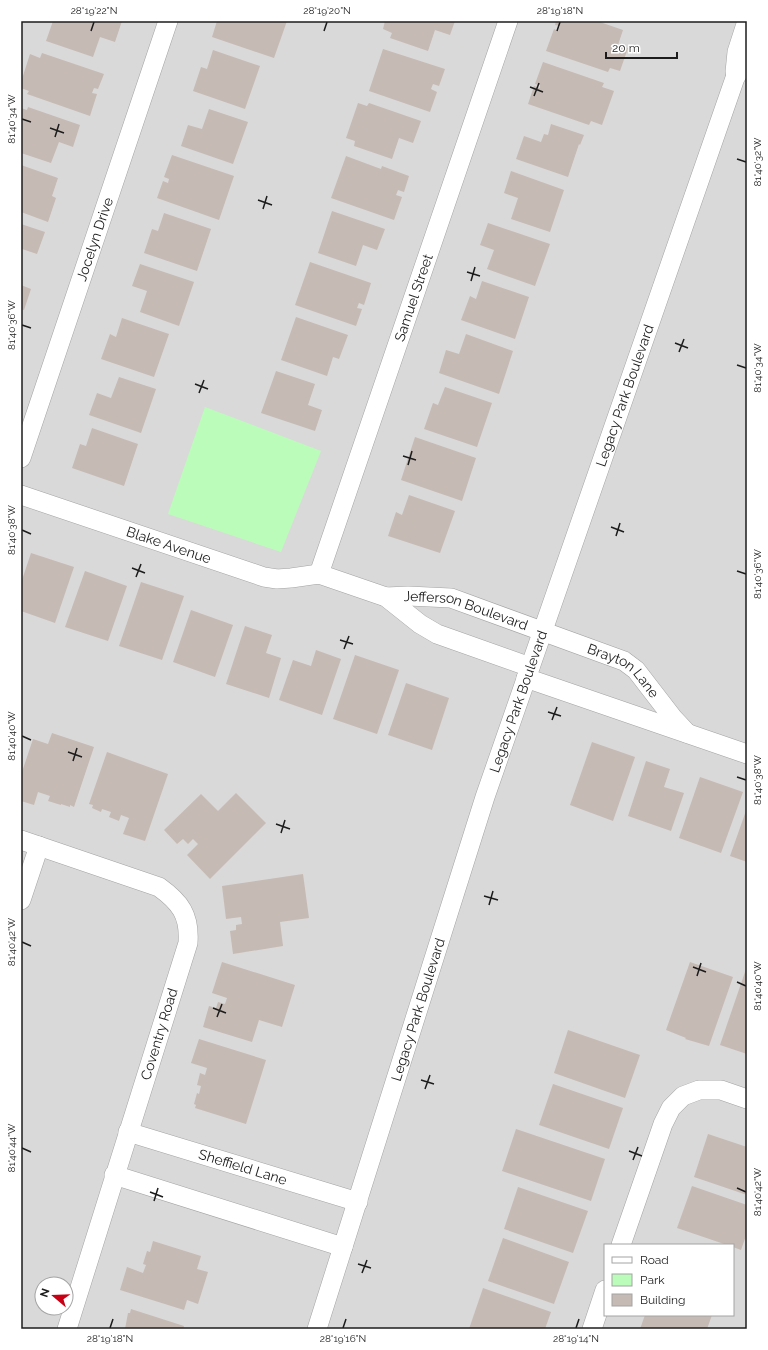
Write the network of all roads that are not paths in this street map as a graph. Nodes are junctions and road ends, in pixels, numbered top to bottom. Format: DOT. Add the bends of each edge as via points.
graph roads {
  1 [pos="168,21"];
  2 [pos="508,21"];
  3 [pos="747,21"];
  4 [pos="747,57"];
  5 [pos="735,78"];
  6 [pos="21,458"];
  7 [pos="21,495"];
  8 [pos="320,574"];
  9 [pos="386,597"];
  10 [pos="543,631"];
  11 [pos="528,673"];
  12 [pos="687,734"];
  13 [pos="747,754"];
  14 [pos="21,840"];
  15 [pos="39,846"];
  16 [pos="21,900"];
  17 [pos="747,1099"];
  18 [pos="128,1132"];
  19 [pos="114,1175"];
  20 [pos="358,1202"];
  21 [pos="621,1244"];
  22 [pos="343,1247"];
  23 [pos="604,1293"];
  24 [pos="67,1329"];
  25 [pos="317,1329"];
  26 [pos="592,1329"];
  1 -- 6 [label="street, Jocelyn Drive"];
  2 -- 8 [label="street, Samuel Street"];
  3 -- 5 [label="street, Legacy Park Boulevard" via="738,52"];
  4 -- 5 [label="street, Legacy Park Boulevard"];
  5 -- 10 [label="street, Legacy Park Boulevard"];
  7 -- 8 [label="street, Blake Avenue" via="264,577 277,579"];
  8 -- 9 [label="street, Jefferson Boulevard"];
  9 -- 10 [label="street, Jefferson Boulevard" via="451,598"];
  9 -- 11 [label="street, Jefferson Boulevard" via="437,634"];
  10 -- 11 [label="street, Legacy Park Boulevard"];
  10 -- 12 [label="street, Brayton Lane" via="624,661 636,670"];
  11 -- 12 [label="street, Brayton Lane"];
  11 -- 20 [label="street, Legacy Park Boulevard" via="469,847"];
  12 -- 13 [label="street, Brayton Lane"];
  14 -- 15 [label="street, Coventry Road"];
  15 -- 16 [label="street"];
  15 -- 18 [label="street, Coventry Road" via="159,887 177,902 187,920 188,942"];
  17 -- 21 [label="street" via="721,1090 699,1090 683,1096 671,1108 663,1124"];
  18 -- 19 [label="street, Coventry Road"];
  18 -- 20 [label="street, Sheffield Lane"];
  19 -- 22 [label="street"];
  19 -- 24 [label="street, Coventry Road"];
  20 -- 22 [label="street, Legacy Park Boulevard"];
  22 -- 25 [label="street, Legacy Park Boulevard"];
  23 -- 26 [label="street"];
}
